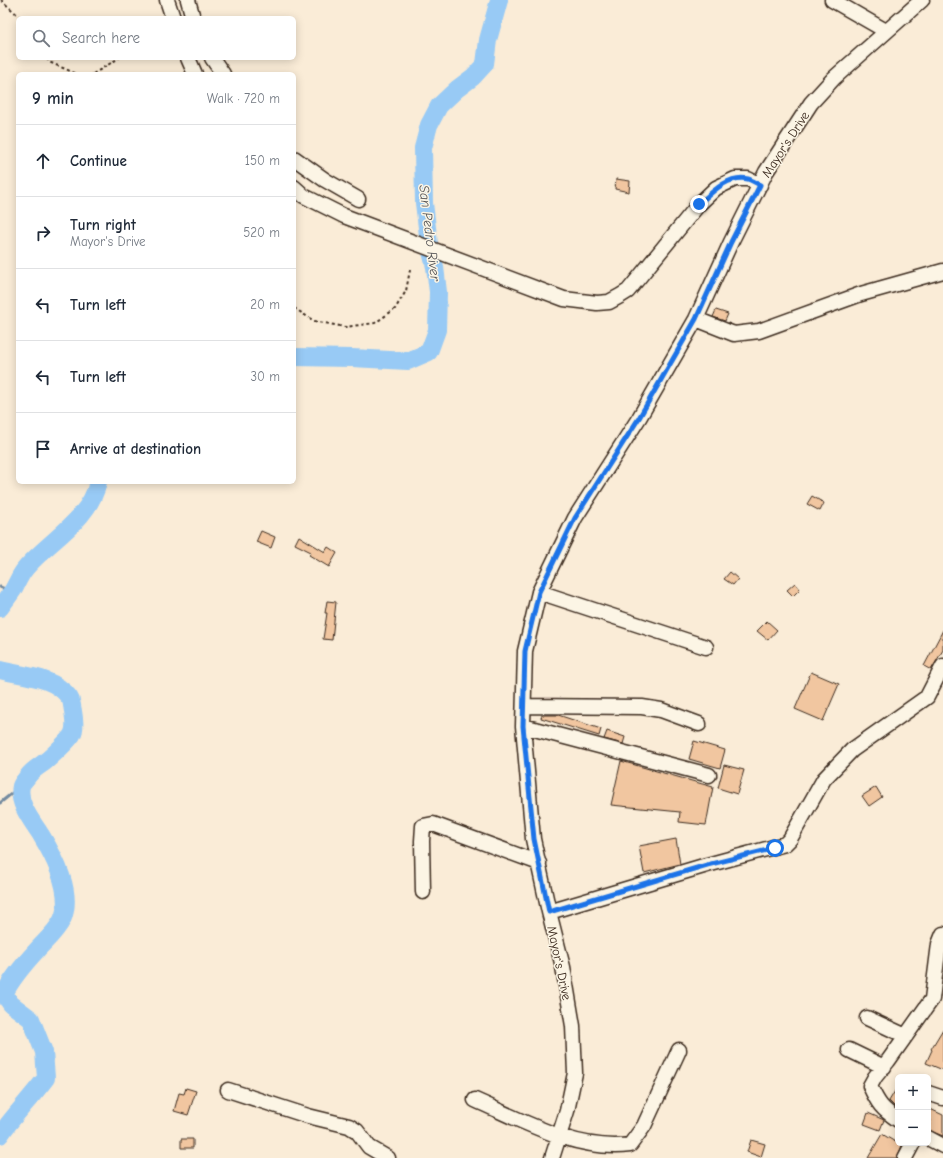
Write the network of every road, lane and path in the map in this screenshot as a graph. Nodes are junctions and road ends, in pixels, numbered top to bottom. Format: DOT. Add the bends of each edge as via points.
graph roads {
  1 [pos="1,0"];
  2 [pos="167,0"];
  3 [pos="188,0"];
  4 [pos="832,0"];
  5 [pos="922,0"];
  6 [pos="19,16"];
  7 [pos="172,16"];
  8 [pos="192,16"];
  9 [pos="886,31"];
  10 [pos="48,60"];
  11 [pos="116,60"];
  12 [pos="189,60"];
  13 [pos="213,60"];
  14 [pos="72,72"];
  15 [pos="96,72"];
  16 [pos="194,72"];
  17 [pos="222,72"];
  18 [pos="296,159"];
  19 [pos="760,185"];
  20 [pos="296,189"];
  21 [pos="358,199"];
  22 [pos="410,270"];
  23 [pos="943,271"];
  24 [pos="296,309"];
  25 [pos="696,319"];
  26 [pos="539,592"];
  27 [pos="706,647"];
  28 [pos="943,666"];
  29 [pos="524,706"];
  30 [pos="699,724"];
  31 [pos="523,726"];
  32 [pos="709,775"];
  33 [pos="539,863"];
  34 [pos="423,892"];
  35 [pos="549,912"];
  36 [pos="943,934"];
  37 [pos="867,1018"];
  38 [pos="906,1036"];
  39 [pos="679,1050"];
  40 [pos="849,1050"];
  41 [pos="884,1066"];
  42 [pos="228,1090"];
  43 [pos="931,1094"];
  44 [pos="943,1098"];
  45 [pos="475,1100"];
  46 [pos="895,1118"];
  47 [pos="560,1137"];
  48 [pos="931,1140"];
  49 [pos="911,1146"];
  50 [pos="943,1146"];
  51 [pos="388,1158"];
  52 [pos="552,1158"];
  53 [pos="905,1158"];
  1 -- 6 [label="path"];
  2 -- 7 [label="street"];
  3 -- 8 [label="street"];
  4 -- 9 [label="street"];
  5 -- 9 [label="street, Mayor's Drive"];
  9 -- 19 [label="street, Mayor's Drive" via="834,78 812,103"];
  10 -- 14 [label="path"];
  11 -- 15 [label="path"];
  12 -- 16 [label="street"];
  13 -- 17 [label="street"];
  18 -- 21 [label="street"];
  19 -- 20 [label="street" via="748,179 735,179 716,188 699,204 628,291 609,302 597,303 564,299 344,216 304,196"];
  19 -- 25 [label="street, Mayor's Drive"];
  22 -- 24 [label="path" via="406,291 395,310 375,324 345,326 314,321"];
  23 -- 25 [label="street" via="861,294 759,331 734,334"];
  25 -- 26 [label="street, Mayor's Drive" via="639,418 575,518"];
  26 -- 27 [label="street"];
  26 -- 29 [label="street, Mayor's Drive" via="525,651"];
  28 -- 35 [label="street" via="927,697 852,750 824,779 785,844"];
  29 -- 30 [label="street" via="642,707 661,710"];
  29 -- 31 [label="street, Mayor's Drive"];
  31 -- 32 [label="street"];
  31 -- 33 [label="street, Mayor's Drive" via="534,839"];
  33 -- 34 [label="street" via="433,824 423,826"];
  33 -- 35 [label="street, Mayor's Drive"];
  35 -- 47 [label="street, Mayor's Drive" via="563,966 573,1026 575,1073"];
  36 -- 38 [label="street" via="939,944 932,999"];
  37 -- 38 [label="street"];
  38 -- 41 [label="street"];
  39 -- 47 [label="street" via="644,1126 630,1145 591,1143"];
  40 -- 41 [label="street"];
  41 -- 46 [label="street" via="870,1086 884,1111"];
  42 -- 51 [label="street" via="308,1116 349,1126 357,1131 369,1147"];
  43 -- 44 [label="street"];
  45 -- 47 [label="street"];
  47 -- 52 [label="street, Mayor's Drive"];
  48 -- 50 [label="street"];
  49 -- 53 [label="street"];
}
